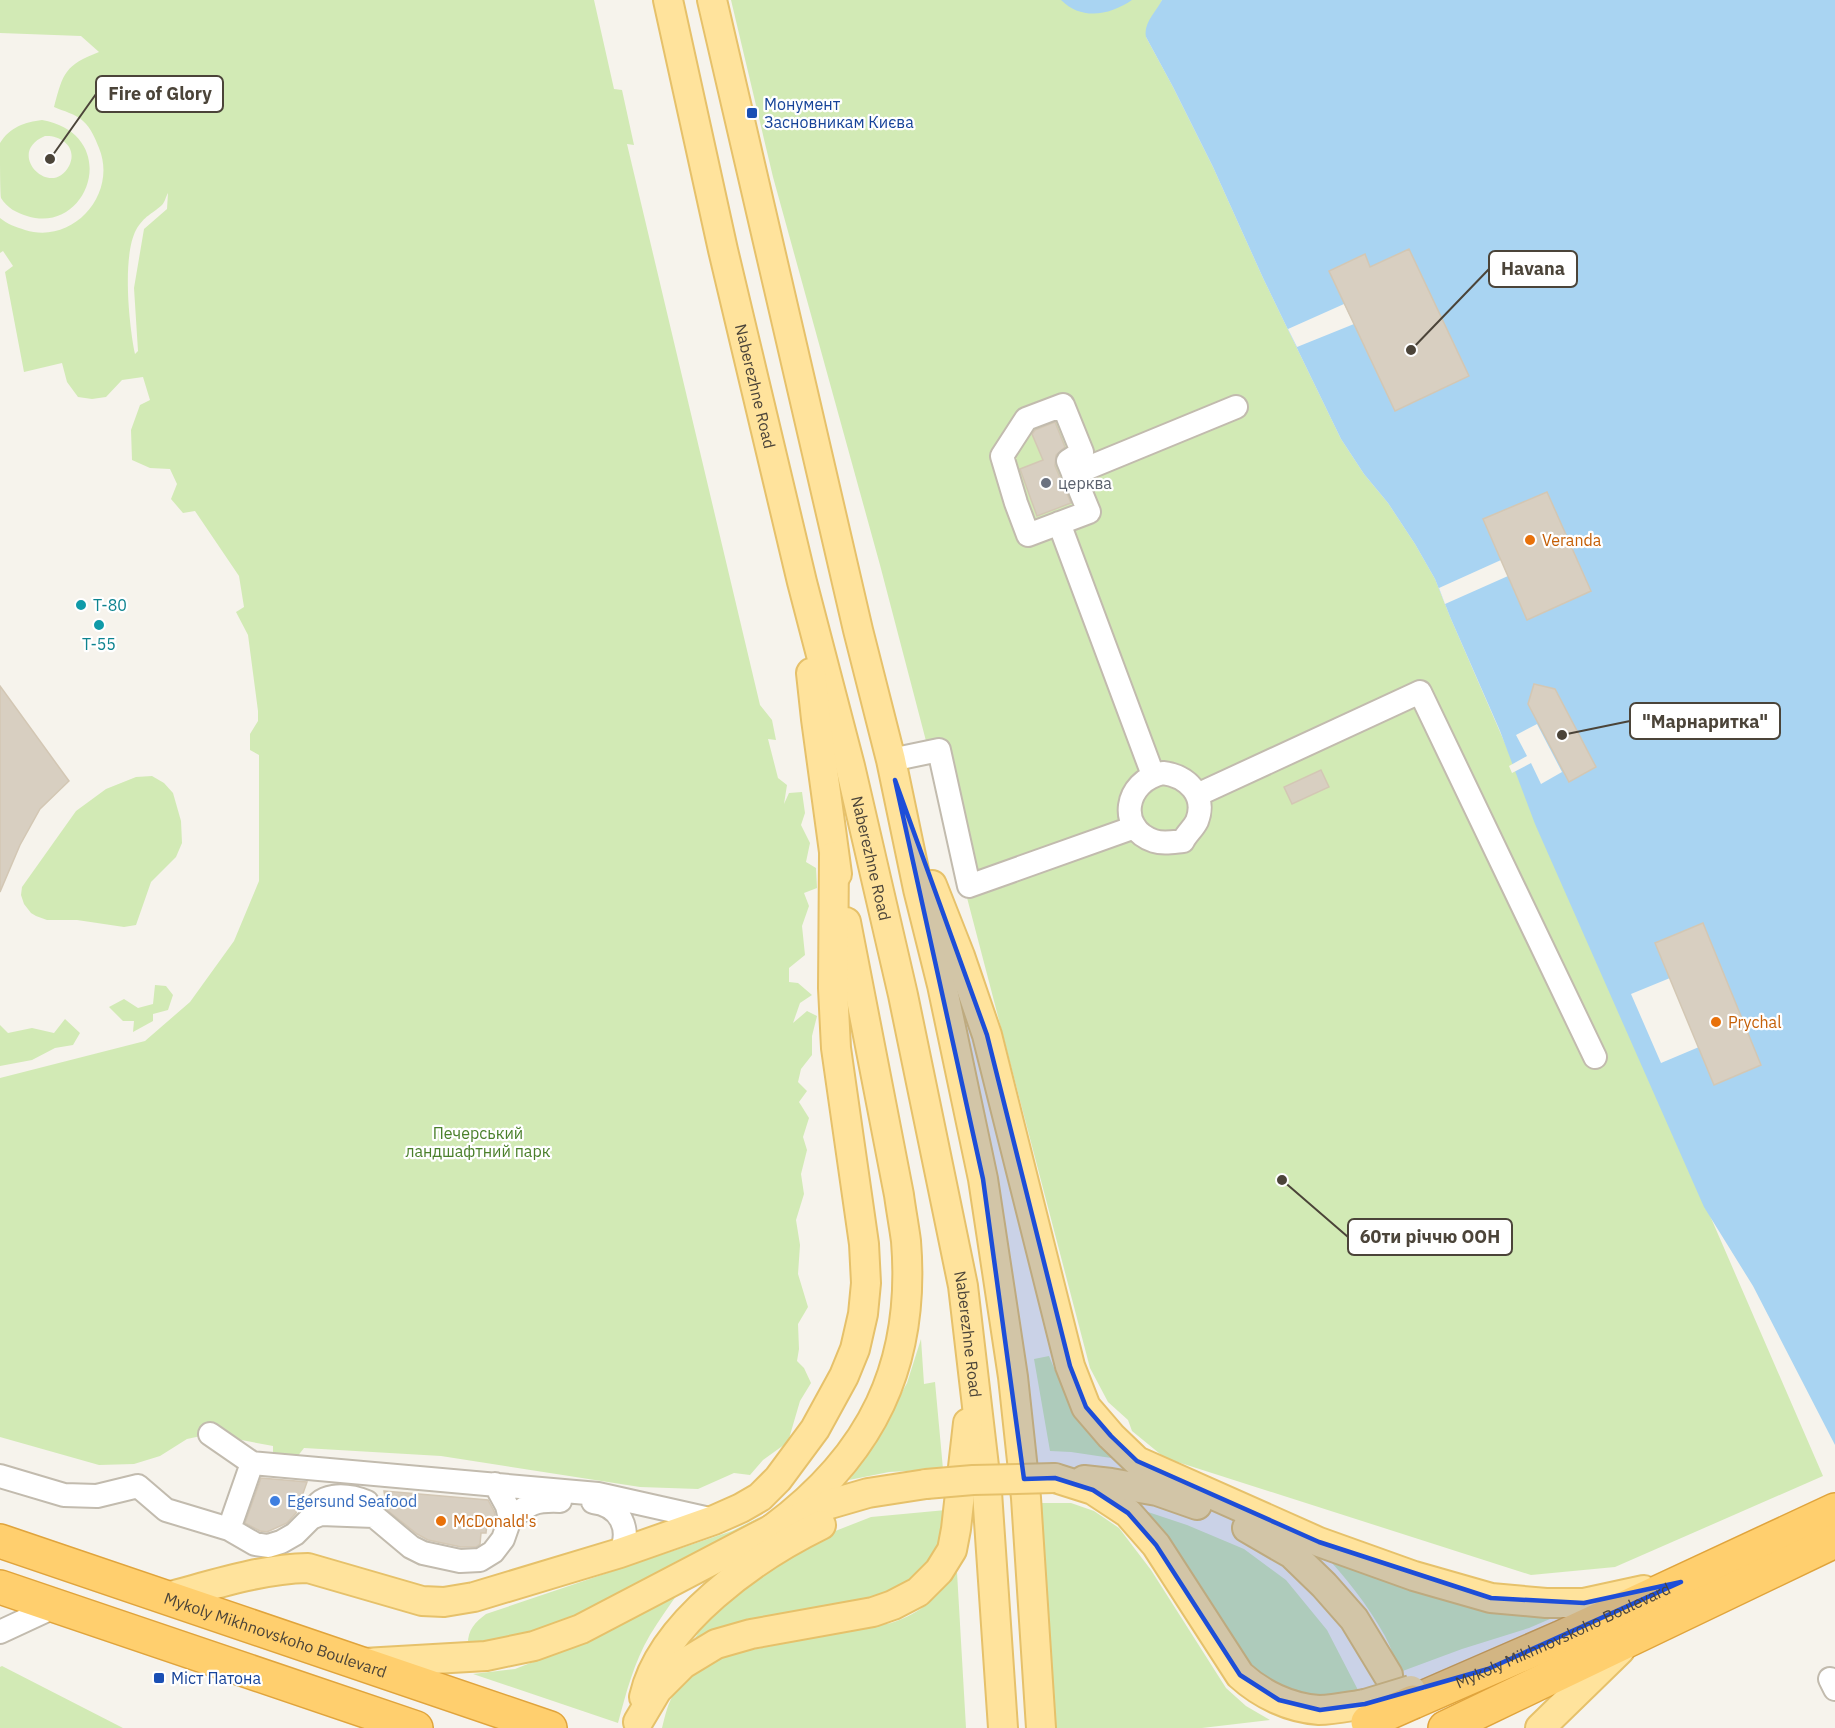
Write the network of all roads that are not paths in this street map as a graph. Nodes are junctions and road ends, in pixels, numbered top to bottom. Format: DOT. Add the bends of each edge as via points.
graph roads {
  1 [pos="668,0"];
  2 [pos="712,0"];
  3 [pos="1236,407"];
  4 [pos="1073,474"];
  5 [pos="1059,523"];
  6 [pos="802,582"];
  7 [pos="893,770"];
  8 [pos="1153,776"];
  9 [pos="1197,795"];
  10 [pos="1135,828"];
  11 [pos="834,856"];
  12 [pos="1596,1057"];
  13 [pos="973,1373"];
  14 [pos="210,1434"];
  15 [pos="252,1463"];
  16 [pos="0,1476"];
  17 [pos="1055,1478"];
  18 [pos="495,1484"];
  19 [pos="926,1484"];
  20 [pos="1835,1510"];
  21 [pos="510,1519"];
  22 [pos="714,1520"];
  23 [pos="1275,1523"];
  24 [pos="229,1529"];
  25 [pos="772,1529"];
  26 [pos="0,1541"];
  27 [pos="1835,1541"];
  28 [pos="1780,1551"];
  29 [pos="620,1553"];
  30 [pos="1681,1582"];
  31 [pos="0,1587"];
  32 [pos="167,1597"];
  33 [pos="56,1605"];
  34 [pos="0,1632"];
  35 [pos="1634,1638"];
  36 [pos="363,1663"];
  37 [pos="1404,1689"];
  38 [pos="1361,1718"];
  39 [pos="416,1728"];
  40 [pos="550,1728"];
  41 [pos="1003,1728"];
  42 [pos="1041,1728"];
  43 [pos="1445,1728"];
  44 [pos="1540,1728"];
  1 -- 6 [label="main road, Naberezhne Road"];
  2 -- 7 [label="main road"];
  3 -- 4 [label="lane"];
  4 -- 5 [label="lane" via="1089,512"];
  4 -- 5 [label="lane" via="1068,461 1082,452 1063,405 1026,419 1002,456 1028,536"];
  5 -- 8 [label="lane"];
  6 -- 11 [label="main road"];
  6 -- 13 [label="main road, Naberezhne Road" via="903,995 963,1286"];
  7 -- 10 [label="lane" via="939,750 969,886"];
  7 -- 23 [label="main road" via="987,1035 1070,1366 1086,1407 1137,1461"];
  7 -- 42 [label="main road" via="973,1127 998,1270 1026,1498"];
  8 -- 9 [label="lane" via="1174,775"];
  8 -- 10 [label="lane" via="1143,780 1131,797"];
  9 -- 10 [label="lane" via="1198,818 1183,841 1153,841"];
  9 -- 12 [label="lane" via="1420,692"];
  11 -- 22 [label="main road" via="836,1048 864,1244 863,1314 848,1367 815,1429 760,1497"];
  11 -- 25 [label="main road" via="906,1241 903,1326 899,1353 882,1401 861,1440 821,1488"];
  13 -- 19 [label="main road" via="956,1529 952,1550 939,1571 918,1592 873,1612 716,1644 676,1670 657,1690 638,1722 646,1688 659,1660 690,1618 746,1569 857,1508"];
  13 -- 41 [label="main road, Naberezhne Road" via="987,1492"];
  14 -- 15 [label="lane"];
  15 -- 18 [label="lane"];
  15 -- 24 [label="lane"];
  16 -- 24 [label="lane" via="64,1495 97,1496 138,1486 166,1510"];
  17 -- 19 [label="main road, bridge"];
  17 -- 37 [label="main road" via="1157,1491 1213,1511 1283,1548 1354,1619"];
  17 -- 38 [label="main road" via="1093,1490 1128,1513 1156,1545 1240,1675 1253,1687 1292,1705"];
  18 -- 21 [label="lane"];
  18 -- 22 [label="lane" via="598,1494"];
  19 -- 25 [label="main road" via="868,1493 830,1504"];
  20 -- 28 [label="highway"];
  21 -- 24 [label="lane" via="493,1552 480,1560 460,1561 423,1554 411,1547 374,1516 367,1502 330,1496 318,1502 311,1518 295,1534 268,1546 255,1544"];
  21 -- 29 [label="lane" via="528,1504 542,1500 596,1502 614,1509 621,1521 626,1535"];
  22 -- 29 [label="main road"];
  23 -- 30 [label="main road" via="1414,1576 1491,1598 1584,1604"];
  23 -- 37 [label="main road" via="1322,1560 1355,1600"];
  25 -- 36 [label="main road" via="581,1629 534,1646 486,1656"];
  26 -- 32 [label="highway, Mykoly Mikhnovskoho Boulevard"];
  27 -- 28 [label="highway"];
  28 -- 30 [label="highway, Mykoly Mikhnovskoho Boulevard"];
  28 -- 35 [label="highway, Mykoly Mikhnovskoho Boulevard"];
  29 -- 32 [label="main road" via="474,1598 444,1602 422,1601 308,1568 266,1572"];
  30 -- 37 [label="highway, Mykoly Mikhnovskoho Boulevard" via="1488,1669"];
  31 -- 33 [label="highway"];
  32 -- 36 [label="highway, Mykoly Mikhnovskoho Boulevard"];
  33 -- 34 [label="lane"];
  33 -- 39 [label="highway"];
  35 -- 43 [label="highway, Mykoly Mikhnovskoho Boulevard"];
  35 -- 44 [label="main road"];
  36 -- 40 [label="highway, Mykoly Mikhnovskoho Boulevard"];
  37 -- 38 [label="highway, Mykoly Mikhnovskoho Boulevard, bridge"];
}
